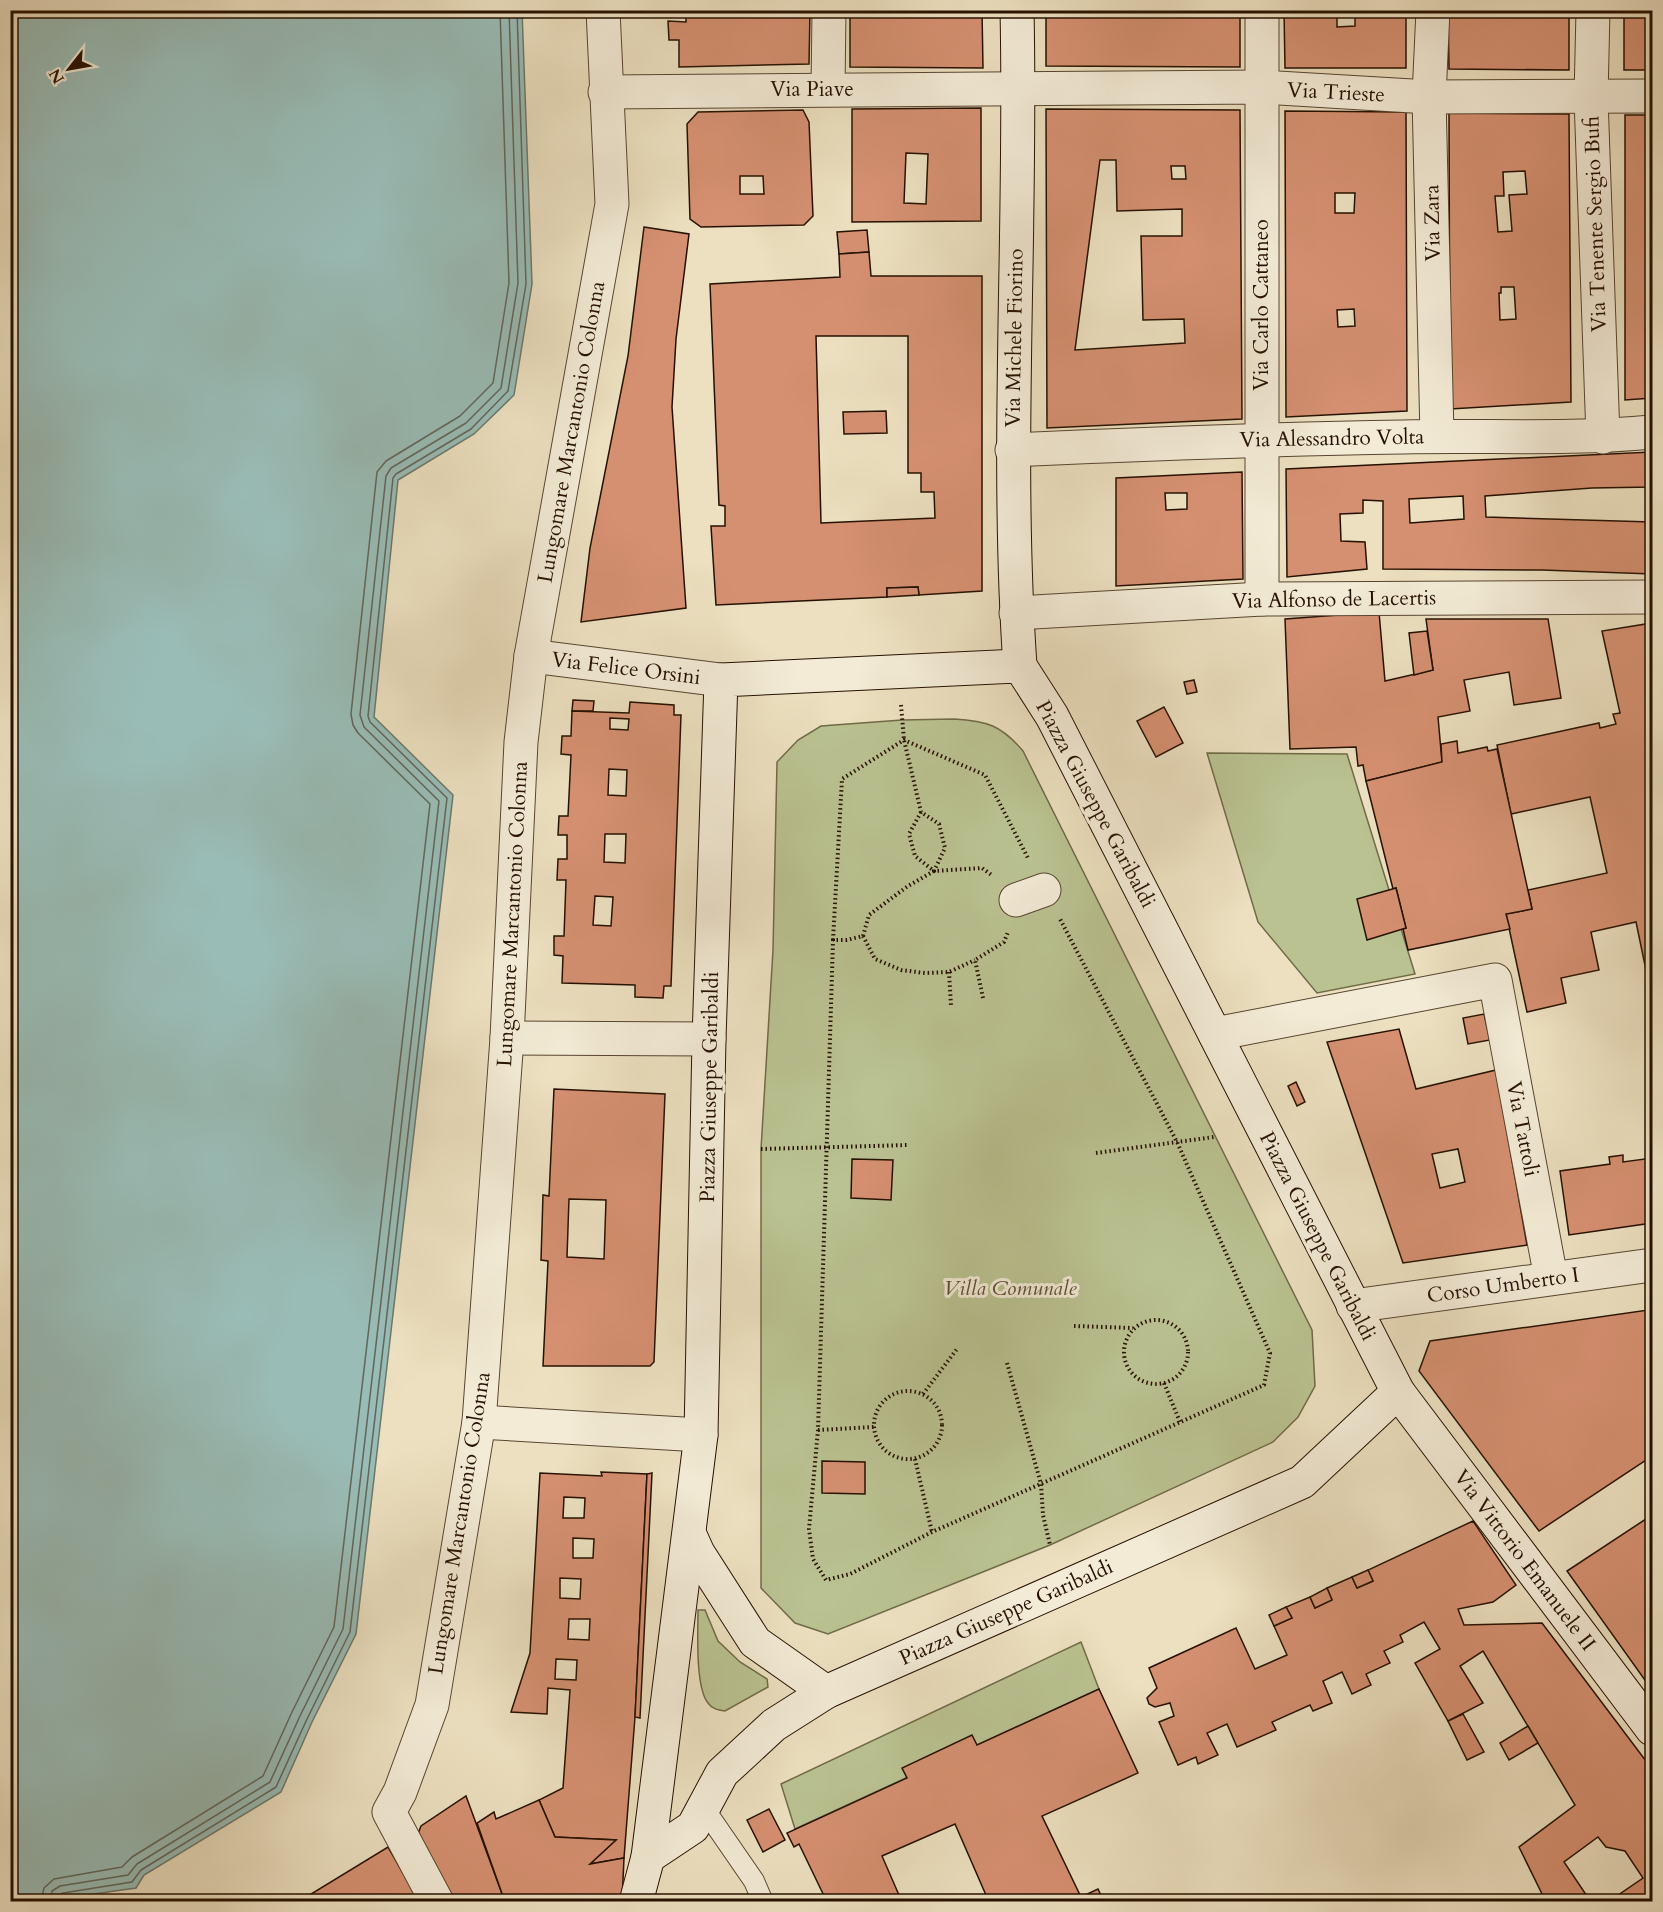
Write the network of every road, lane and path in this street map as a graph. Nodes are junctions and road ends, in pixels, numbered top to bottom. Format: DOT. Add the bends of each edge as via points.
graph roads {
  1 [pos="603,10"];
  2 [pos="829,10"];
  3 [pos="1017,10"];
  4 [pos="1262,10"];
  5 [pos="1433,10"];
  6 [pos="1593,10"];
  7 [pos="1261,87"];
  8 [pos="828,89"];
  9 [pos="1019,89"];
  10 [pos="605,92"];
  11 [pos="1653,96"];
  12 [pos="1429,97"];
  13 [pos="1591,98"];
  14 [pos="1653,432"];
  15 [pos="1437,436"];
  16 [pos="1603,437"];
  17 [pos="1261,439"];
  18 [pos="1012,450"];
  19 [pos="1653,597"];
  20 [pos="1262,599"];
  21 [pos="1016,613"];
  22 [pos="531,656"];
  23 [pos="1020,666"];
  24 [pos="721,680"];
  25 [pos="902,720"];
  26 [pos="921,812"];
  27 [pos="934,872"];
  28 [pos="863,936"];
  29 [pos="975,960"];
  30 [pos="949,972"];
  31 [pos="983,998"];
  32 [pos="951,1006"];
  33 [pos="1215,1034"];
  34 [pos="507,1038"];
  35 [pos="709,1039"];
  36 [pos="1214,1137"];
  37 [pos="1177,1142"];
  38 [pos="909,1145"];
  39 [pos="826,1147"];
  40 [pos="761,1149"];
  41 [pos="1096,1153"];
  42 [pos="1653,1265"];
  43 [pos="1551,1278"];
  44 [pos="1353,1306"];
  45 [pos="1074,1326"];
  46 [pos="1134,1328"];
  47 [pos="957,1349"];
  48 [pos="1006,1363"];
  49 [pos="1164,1383"];
  50 [pos="1398,1392"];
  51 [pos="923,1394"];
  52 [pos="479,1422"];
  53 [pos="1180,1422"];
  54 [pos="874,1428"];
  55 [pos="818,1430"];
  56 [pos="701,1435"];
  57 [pos="915,1459"];
  58 [pos="1041,1484"];
  59 [pos="932,1533"];
  60 [pos="690,1535"];
  61 [pos="1050,1545"];
  62 [pos="826,1692"];
  63 [pos="1653,1729"];
  64 [pos="703,1807"];
  65 [pos="648,1857"];
  66 [pos="437,1902"];
  67 [pos="636,1902"];
  68 [pos="763,1902"];
  1 -- 10 [label="street, Lungomare Marcantonio Colonna"];
  2 -- 8 [label="street"];
  3 -- 9 [label="street, Via Michele Fiorino"];
  4 -- 7 [label="street, Via Carlo Cattaneo"];
  5 -- 12 [label="street, Via Zara"];
  6 -- 13 [label="street, Via Tenente Sergio Bufi"];
  7 -- 9 [label="street, Via Trieste"];
  7 -- 12 [label="street, Via Trieste"];
  7 -- 17 [label="street, Via Carlo Cattaneo"];
  8 -- 9 [label="street, Via Piave"];
  8 -- 10 [label="street, Via Piave"];
  9 -- 18 [label="street, Via Michele Fiorino"];
  10 -- 22 [label="street, Lungomare Marcantonio Colonna" via="612,204"];
  11 -- 13 [label="street, Via Trieste"];
  12 -- 13 [label="street, Via Trieste"];
  12 -- 15 [label="street, Via Zara"];
  13 -- 16 [label="street, Via Tenente Sergio Bufi"];
  14 -- 16 [label="street, Via Alessandro Volta"];
  15 -- 16 [label="street, Via Alessandro Volta"];
  15 -- 17 [label="street, Via Alessandro Volta"];
  17 -- 18 [label="street, Via Alessandro Volta"];
  17 -- 20 [label="street, Via Carlo Cattaneo"];
  18 -- 21 [label="street, Via Michele Fiorino"];
  19 -- 20 [label="street, Via Alfonso de Lacertis"];
  20 -- 21 [label="street, Via Alfonso de Lacertis"];
  21 -- 23 [label="street, Via Michele Fiorino"];
  22 -- 24 [label="street, Via Felice Orsini"];
  22 -- 34 [label="street, Lungomare Marcantonio Colonna" via="521,742"];
  23 -- 24 [label="street"];
  23 -- 33 [label="street, Piazza Giuseppe Garibaldi" via="1052,716"];
  24 -- 35 [label="street, Piazza Giuseppe Garibaldi"];
  25 -- 26 [label="path"];
  26 -- 27 [label="path" via="909,834 915,856"];
  26 -- 27 [label="path" via="939,824 945,848"];
  27 -- 28 [label="path" via="869,915"];
  27 -- 29 [label="path" via="982,868 1008,888 1030,895 1004,942"];
  28 -- 30 [label="path" via="875,959 901,970"];
  28 -- 39 [label="path" via="833,940"];
  29 -- 30 [label="path"];
  29 -- 31 [label="path"];
  30 -- 32 [label="path"];
  33 -- 43 [label="street, Via Tattoli" via="1495,980"];
  33 -- 44 [label="street, Piazza Giuseppe Garibaldi"];
  34 -- 35 [label="street"];
  34 -- 52 [label="street, Lungomare Marcantonio Colonna"];
  35 -- 56 [label="street, Piazza Giuseppe Garibaldi"];
  36 -- 37 [label="path"];
  37 -- 41 [label="path"];
  37 -- 53 [label="path" via="1270,1353 1264,1385"];
  38 -- 39 [label="path"];
  39 -- 40 [label="path"];
  39 -- 55 [label="path"];
  42 -- 43 [label="street, Corso Umberto I"];
  43 -- 44 [label="street, Corso Umberto I"];
  44 -- 50 [label="street, Piazza Giuseppe Garibaldi"];
  45 -- 46 [label="path"];
  46 -- 49 [label="path" via="1124,1347 1128,1367 1143,1382"];
  46 -- 49 [label="path" via="1153,1319 1164,1320 1182,1331 1189,1352 1187,1362 1182,1372"];
  47 -- 51 [label="path"];
  48 -- 58 [label="path"];
  49 -- 53 [label="path"];
  50 -- 62 [label="street, Piazza Giuseppe Garibaldi" via="1302,1482"];
  50 -- 63 [label="street, Via Vittorio Emanuele II"];
  51 -- 54 [label="path" via="900,1392 889,1397 875,1416"];
  51 -- 57 [label="path" via="939,1410 942,1430 933,1449"];
  52 -- 56 [label="street"];
  52 -- 66 [label="street, Lungomare Marcantonio Colonna" via="432,1705 389,1812"];
  53 -- 58 [label="path"];
  54 -- 55 [label="path"];
  54 -- 57 [label="path" via="877,1439 893,1456"];
  55 -- 59 [label="path" via="809,1529 813,1559 825,1580 850,1575"];
  56 -- 60 [label="street, Piazza Giuseppe Garibaldi"];
  57 -- 59 [label="path"];
  58 -- 59 [label="path"];
  58 -- 61 [label="path" via="1042,1515"];
  60 -- 62 [label="street" via="755,1642"];
  60 -- 65 [label="street, Piazza Giuseppe Garibaldi"];
  62 -- 64 [label="street, Piazza Giuseppe Garibaldi" via="774,1725 722,1773"];
  64 -- 65 [label="street, Piazza Giuseppe Garibaldi" via="693,1827"];
  64 -- 68 [label="lane" via="754,1881"];
  65 -- 67 [label="street"];
}
